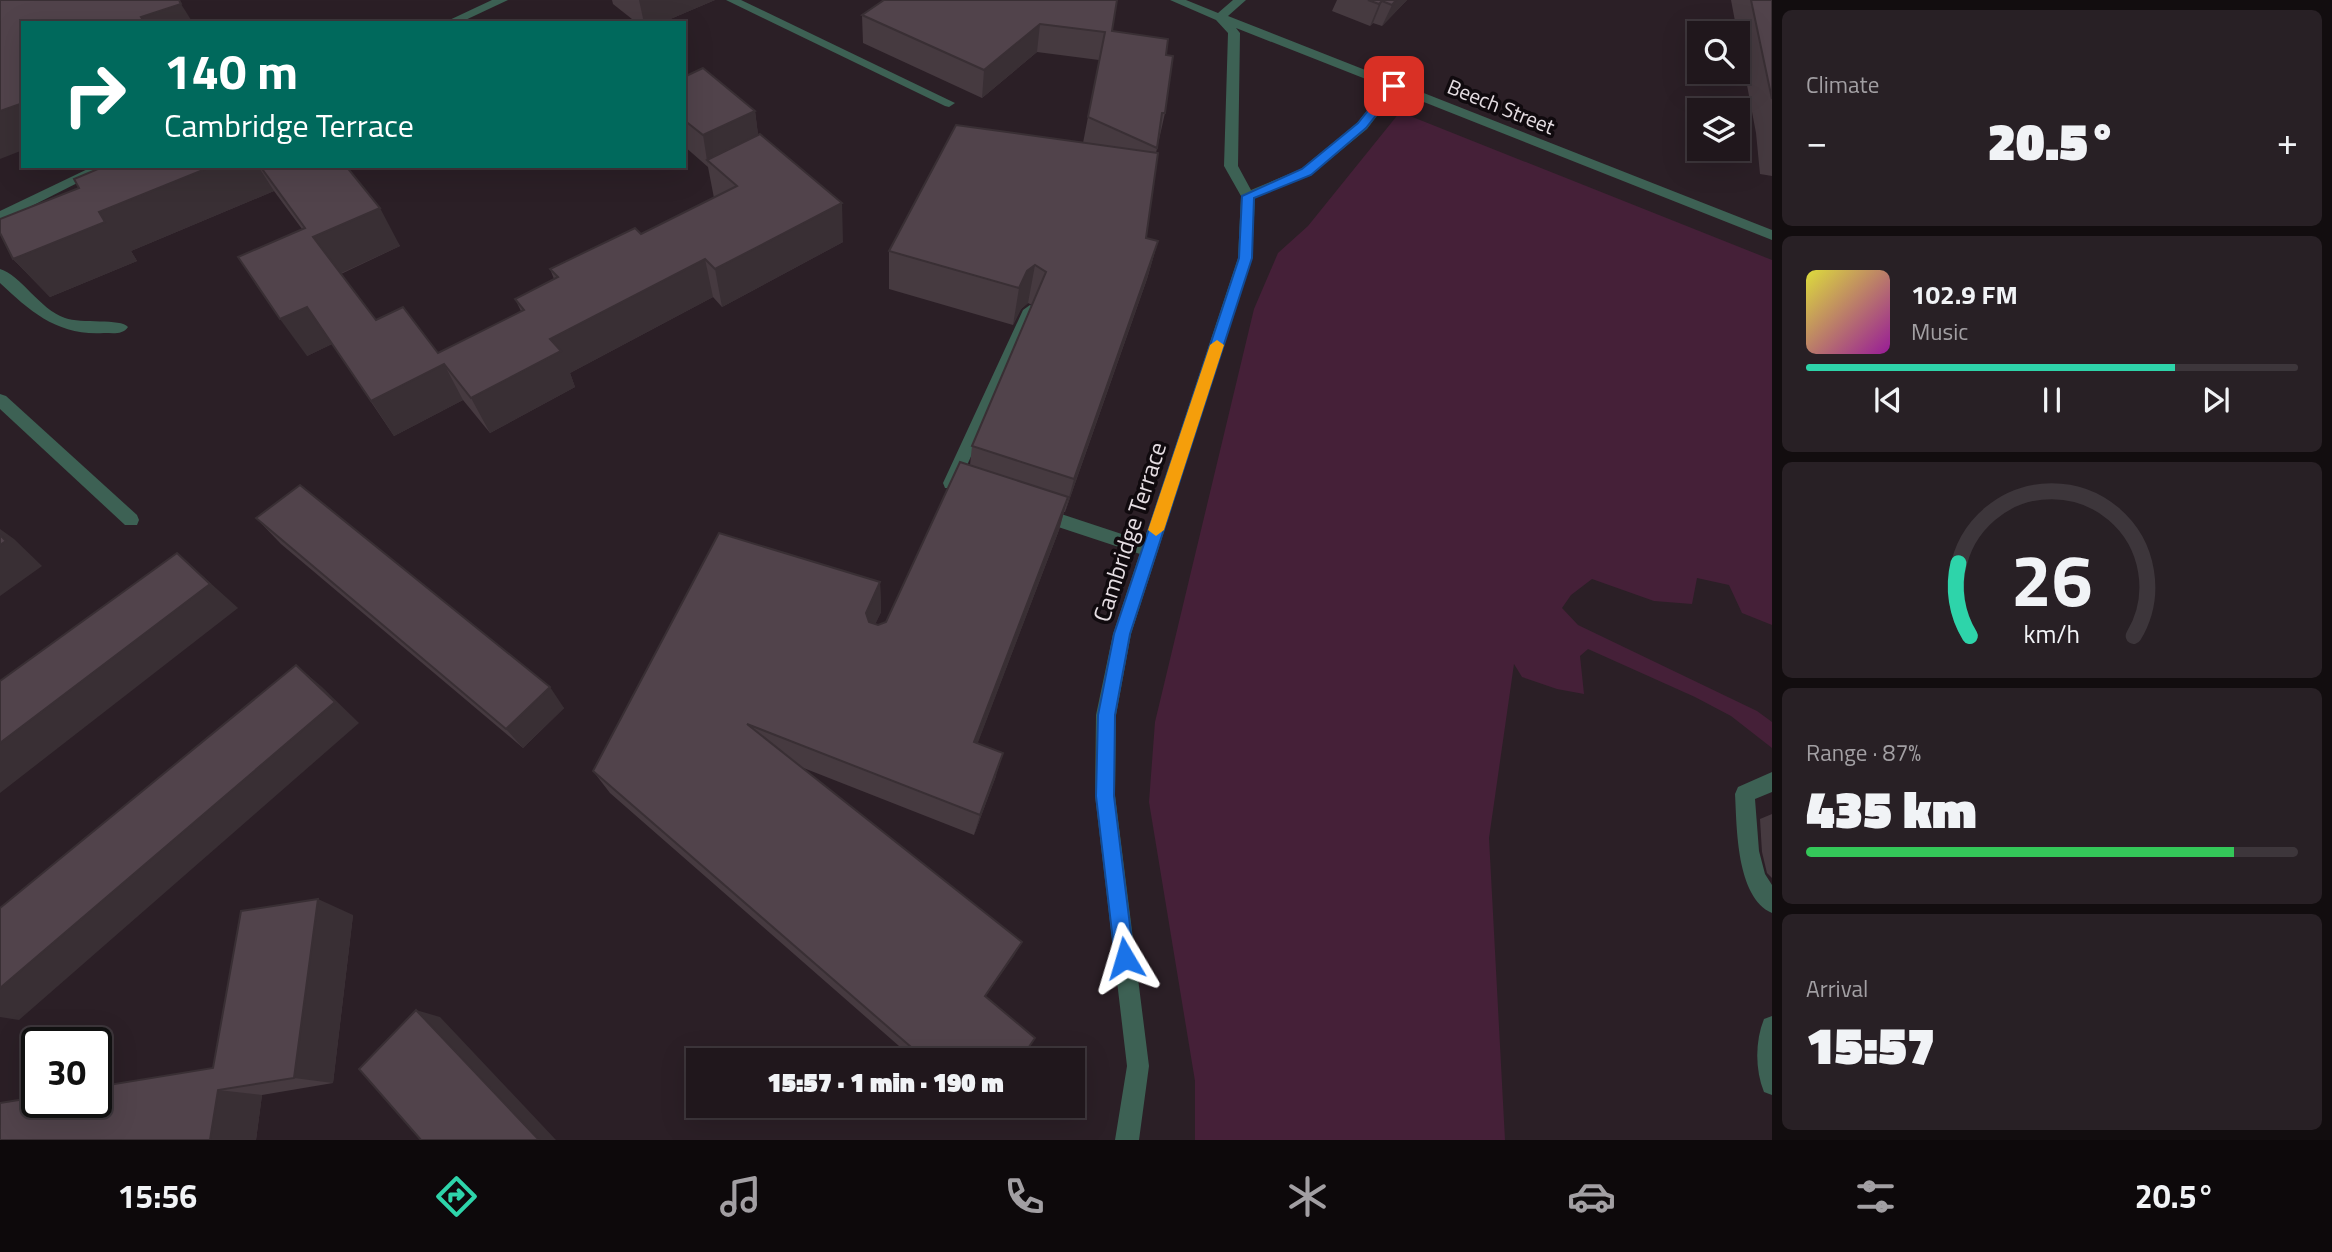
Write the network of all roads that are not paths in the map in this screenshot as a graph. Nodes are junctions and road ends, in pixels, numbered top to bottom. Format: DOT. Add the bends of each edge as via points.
graph roads {
  1 [pos="502,0"];
  2 [pos="732,0"];
  3 [pos="1176,0"];
  4 [pos="1240,0"];
  5 [pos="1220,18"];
  6 [pos="454,21"];
  7 [pos="1394,86"];
  8 [pos="949,103"];
  9 [pos="101,168"];
  10 [pos="1248,196"];
  11 [pos="0,217"];
  12 [pos="1772,235"];
  13 [pos="0,274"];
  14 [pos="1030,310"];
  15 [pos="121,327"];
  16 [pos="0,400"];
  17 [pos="953,489"];
  18 [pos="1027,509"];
  19 [pos="131,520"];
  20 [pos="1149,550"];
  21 [pos="1772,782"];
  22 [pos="1772,902"];
  23 [pos="1772,1027"];
  24 [pos="1772,1084"];
  25 [pos="1126,1140"];
  1 -- 6 [label="street"];
  2 -- 8 [label="street"];
  3 -- 5 [label="street, Beech Street"];
  4 -- 5 [label="street"];
  5 -- 7 [label="street, Beech Street"];
  5 -- 10 [label="street" via="1234,33 1231,166"];
  7 -- 10 [label="street" via="1362,126 1306,172"];
  7 -- 12 [label="street, Beech Street"];
  9 -- 11 [label="street"];
  10 -- 20 [label="street, Cambridge Terrace" via="1245,258"];
  13 -- 15 [label="street" via="46,318 82,328"];
  14 -- 17 [label="street"];
  16 -- 19 [label="street"];
  18 -- 20 [label="street"];
  20 -- 25 [label="street, Cambridge Terrace" via="1122,634 1106,715 1105,796 1138,1066"];
  21 -- 22 [label="street" via="1745,794 1751,869"];
  23 -- 24 [label="street" via="1768,1049"];
}
